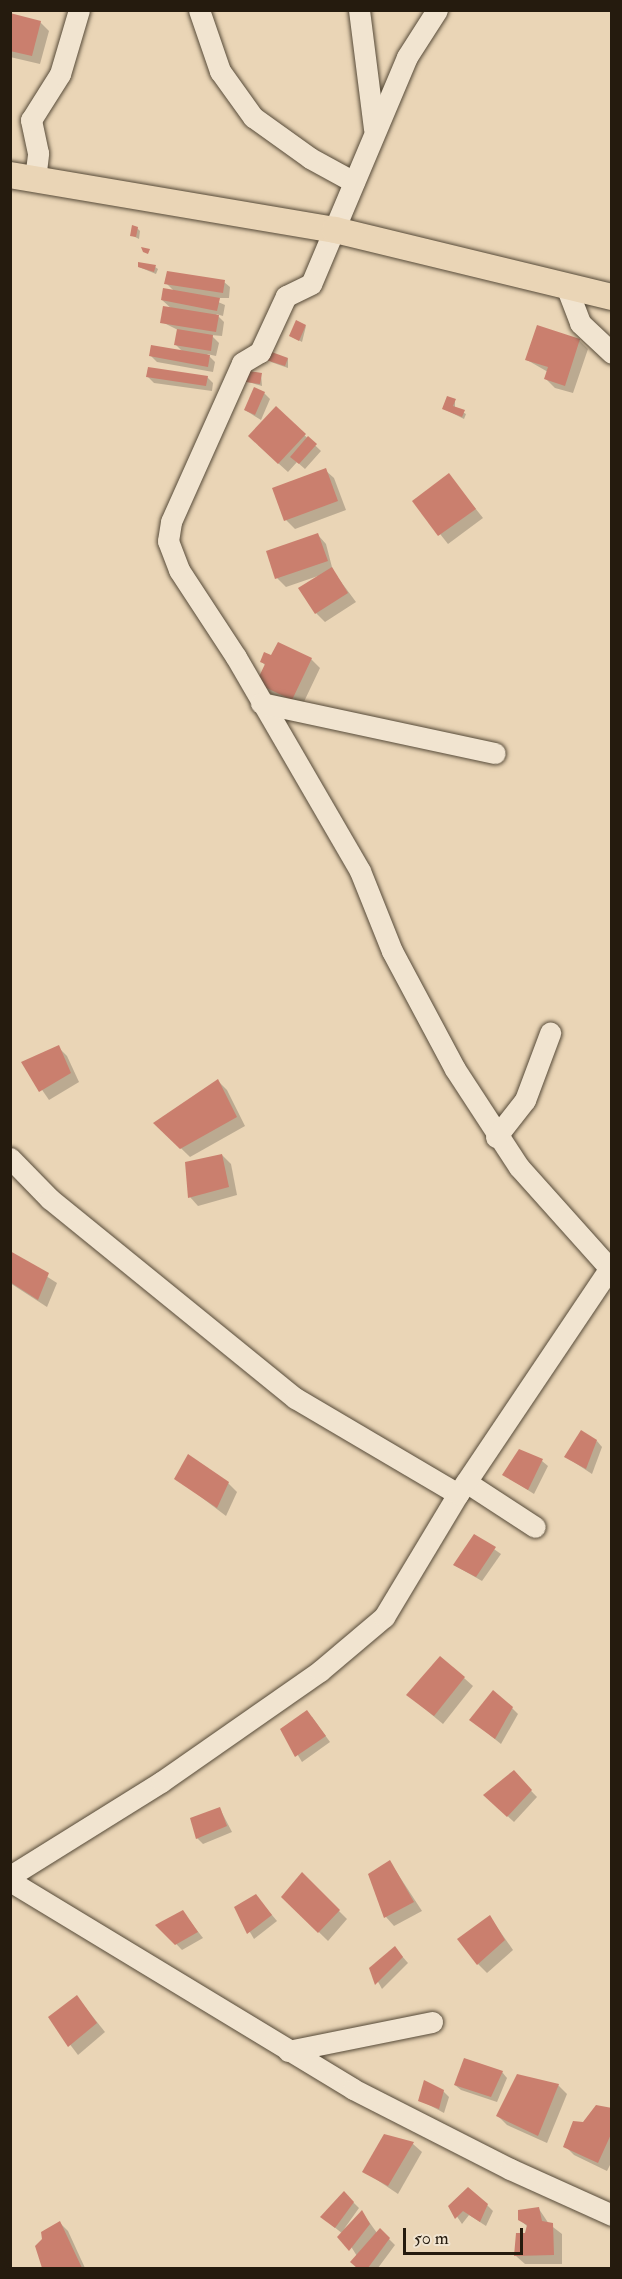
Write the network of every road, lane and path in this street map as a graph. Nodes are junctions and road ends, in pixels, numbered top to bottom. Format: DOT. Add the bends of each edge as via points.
graph roads {
  1 [pos="79,10"];
  2 [pos="199,10"];
  3 [pos="359,10"];
  4 [pos="431,14"];
  5 [pos="374,129"];
  6 [pos="23,177"];
  7 [pos="354,182"];
  8 [pos="335,230"];
  9 [pos="566,286"];
  10 [pos="612,297"];
  11 [pos="612,353"];
  12 [pos="261,703"];
  13 [pos="495,753"];
  14 [pos="550,1033"];
  15 [pos="496,1137"];
  16 [pos="10,1158"];
  17 [pos="610,1268"];
  18 [pos="462,1488"];
  19 [pos="535,1527"];
  20 [pos="10,1876"];
  21 [pos="10,1881"];
  22 [pos="432,2022"];
  23 [pos="288,2051"];
  24 [pos="612,2215"];
  1 -- 6 [label="street" via="60,74 30,120 38,153"];
  2 -- 7 [label="street" via="220,71 253,117 309,158"];
  3 -- 5 [label="street"];
  4 -- 5 [label="street" via="406,57"];
  5 -- 7 [label="street"];
  6 -- 8 [label="main road"];
  7 -- 8 [label="street"];
  8 -- 9 [label="main road"];
  8 -- 12 [label="street" via="310,284 286,296 260,352 242,363 169,530 168,541 179,570"];
  9 -- 10 [label="main road"];
  9 -- 11 [label="street" via="580,323"];
  12 -- 13 [label="street"];
  12 -- 15 [label="street" via="350,853 411,991"];
  14 -- 15 [label="street" via="525,1100"];
  15 -- 17 [label="street"];
  16 -- 18 [label="street" via="50,1199 295,1398"];
  17 -- 18 [label="street"];
  18 -- 19 [label="street"];
  18 -- 20 [label="street" via="384,1617 320,1671 161,1782"];
  21 -- 23 [label="street"];
  22 -- 23 [label="street"];
  23 -- 24 [label="street" via="395,2111"];
}
